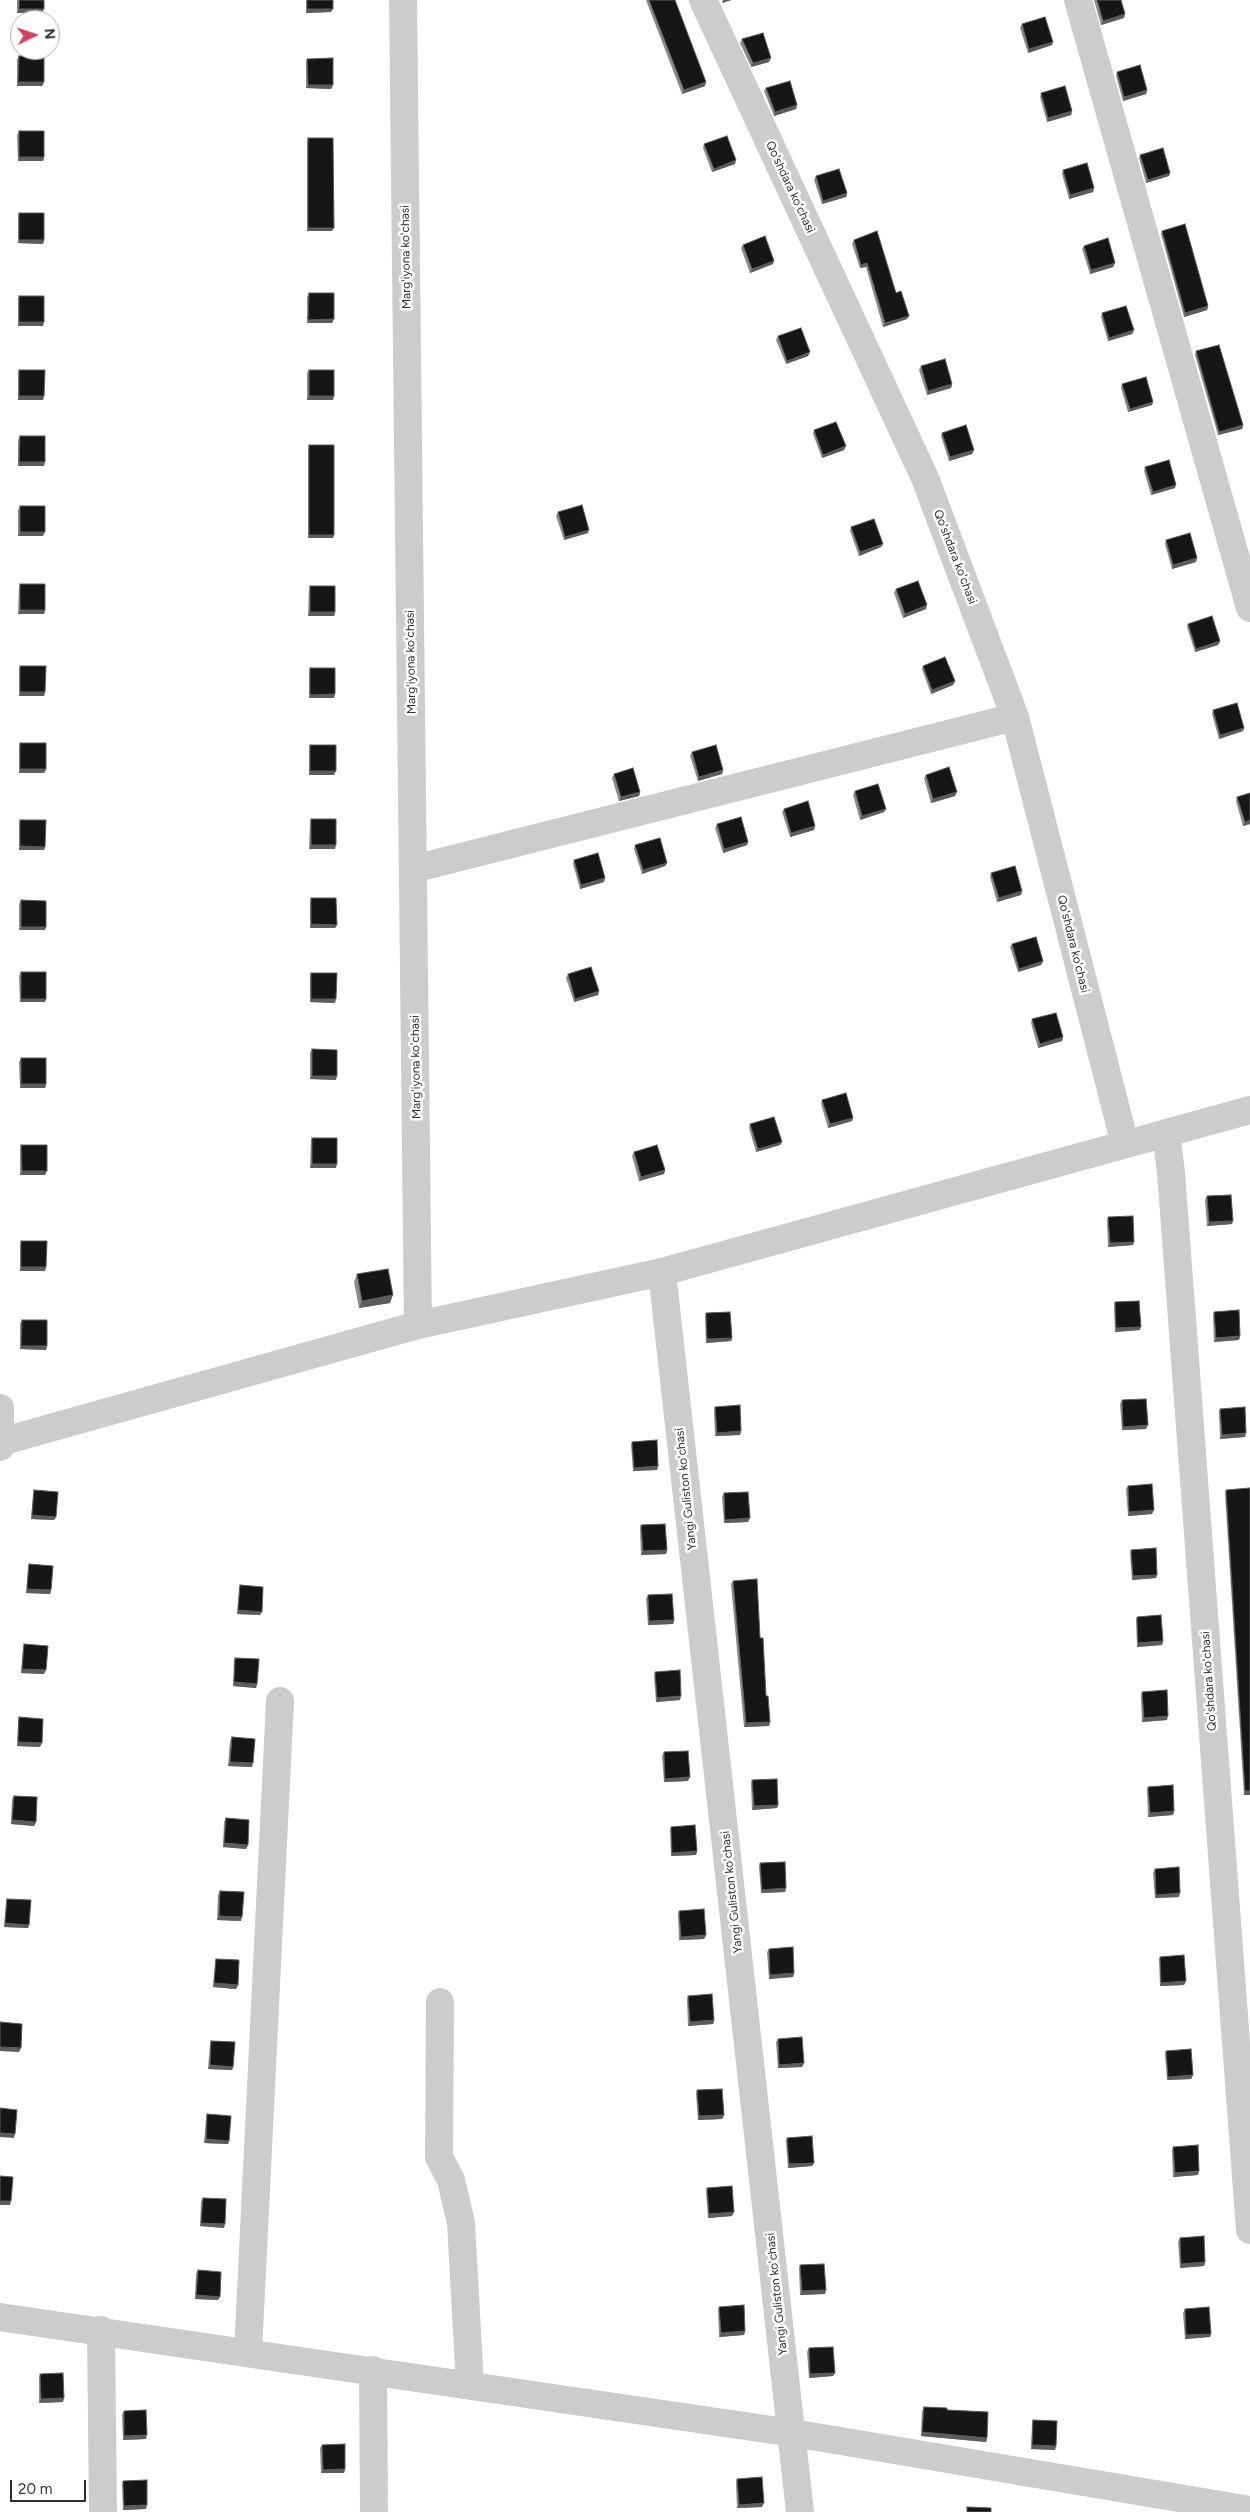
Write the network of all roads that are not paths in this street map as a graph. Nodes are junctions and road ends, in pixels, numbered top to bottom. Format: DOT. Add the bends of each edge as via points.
graph roads {
  1 [pos="404,0"];
  2 [pos="703,0"];
  3 [pos="1078,0"];
  4 [pos="1250,608"];
  5 [pos="1015,717"];
  6 [pos="413,869"];
  7 [pos="1250,1110"];
  8 [pos="1166,1133"];
  9 [pos="1125,1144"];
  10 [pos="662,1272"];
  11 [pos="418,1324"];
  12 [pos="0,1408"];
  13 [pos="0,1442"];
  14 [pos="0,1447"];
  15 [pos="280,1701"];
  16 [pos="440,2002"];
  17 [pos="1250,2230"];
  18 [pos="0,2317"];
  19 [pos="101,2330"];
  20 [pos="248,2352"];
  21 [pos="373,2370"];
  22 [pos="470,2385"];
  23 [pos="793,2433"];
  24 [pos="1243,2510"];
  25 [pos="103,2512"];
  26 [pos="374,2512"];
  27 [pos="800,2512"];
  1 -- 6 [label="street, Marg'iyona ko'chasi"];
  2 -- 5 [label="street, Qo'shdara ko'chasi" via="925,478"];
  3 -- 4 [label="street"];
  5 -- 6 [label="street"];
  5 -- 9 [label="street, Qo'shdara ko'chasi"];
  6 -- 11 [label="street, Marg'iyona ko'chasi"];
  7 -- 8 [label="street"];
  8 -- 9 [label="street"];
  8 -- 17 [label="street, Qo'shdara ko'chasi"];
  9 -- 10 [label="street"];
  10 -- 11 [label="street"];
  10 -- 23 [label="street, Yangi Guliston ko'chasi"];
  11 -- 13 [label="street"];
  12 -- 13 [label="street"];
  13 -- 14 [label="street"];
  15 -- 20 [label="street"];
  16 -- 22 [label="street" via="439,2156 451,2180 461,2223"];
  18 -- 19 [label="street"];
  19 -- 20 [label="street"];
  19 -- 25 [label="street"];
  20 -- 21 [label="street"];
  21 -- 22 [label="street"];
  21 -- 26 [label="street"];
  22 -- 23 [label="street"];
  23 -- 24 [label="street"];
  23 -- 27 [label="street, Yangi Guliston ko'chasi"];
}
